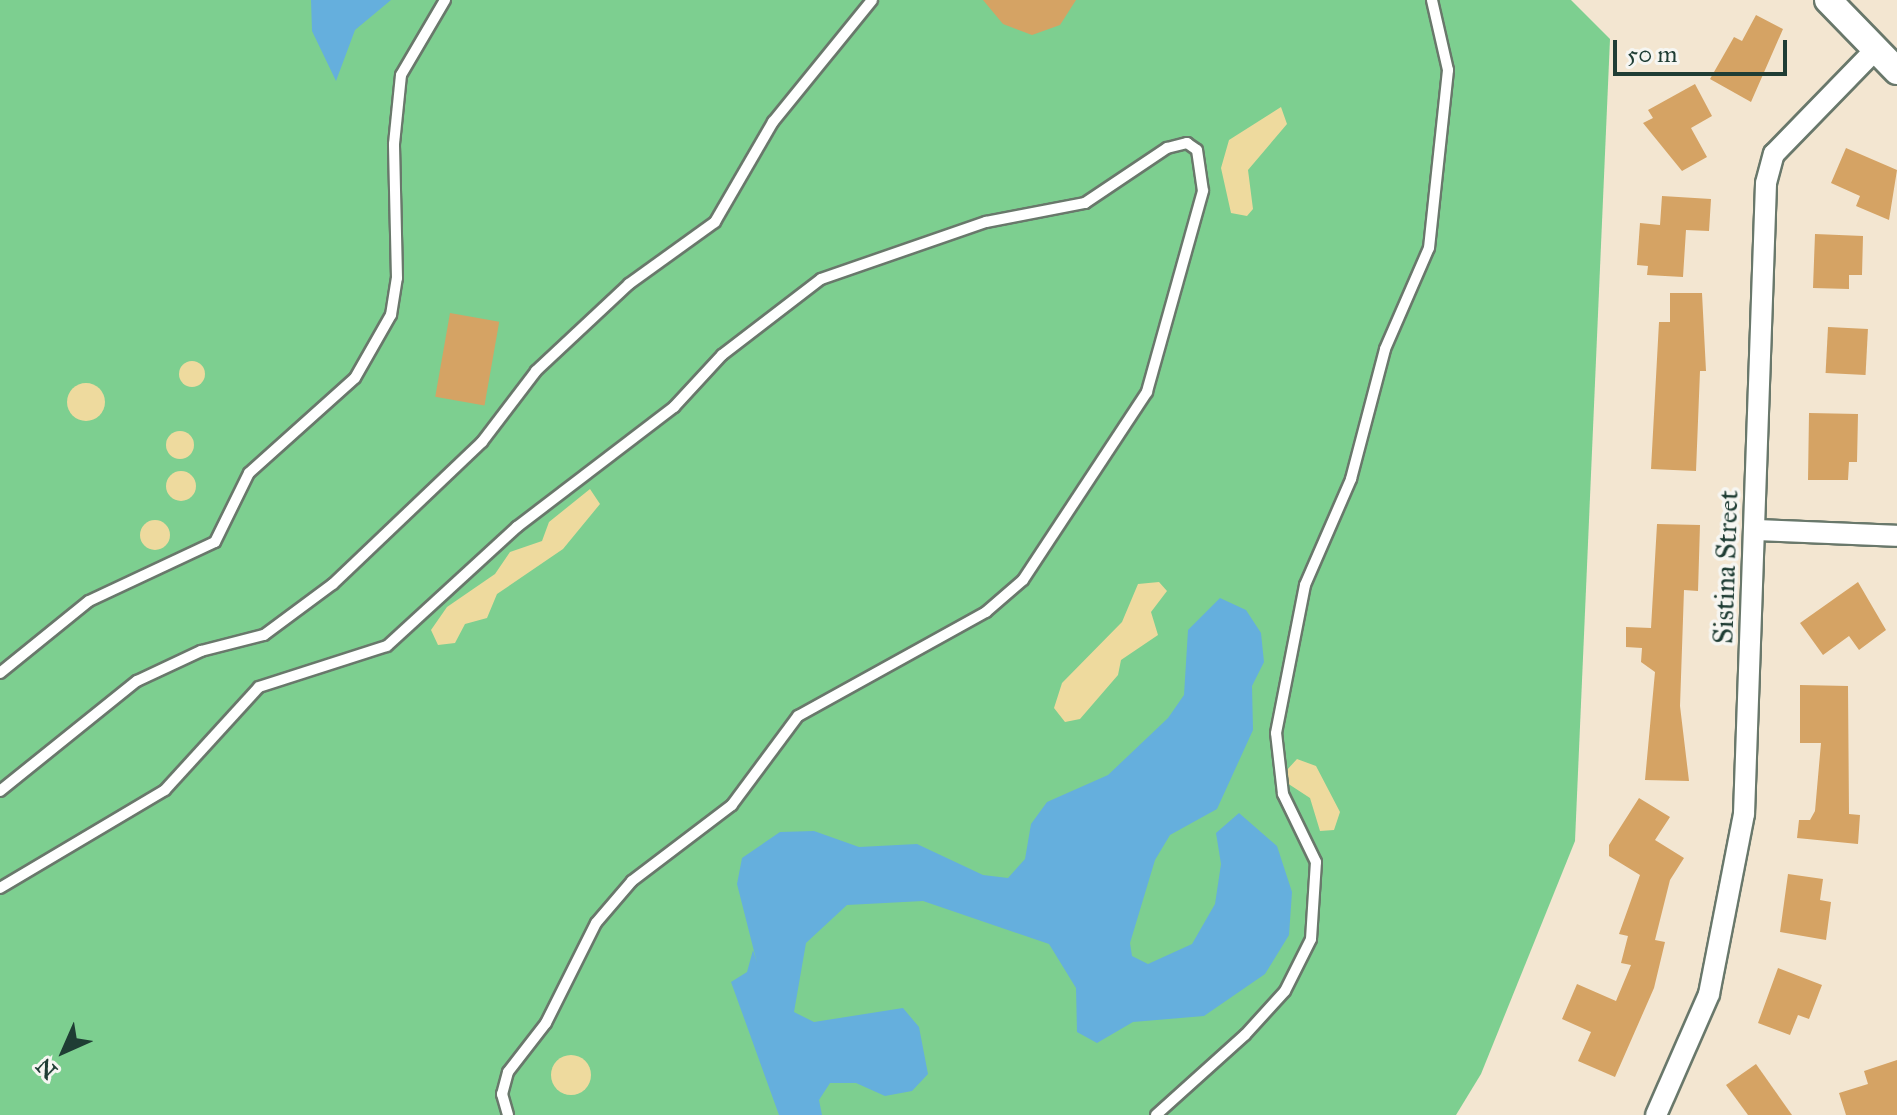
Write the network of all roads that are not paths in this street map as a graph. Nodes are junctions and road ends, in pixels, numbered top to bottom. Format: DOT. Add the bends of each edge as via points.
graph roads {
  1 [pos="445,0"];
  2 [pos="872,0"];
  3 [pos="1432,0"];
  4 [pos="1828,0"];
  5 [pos="1876,49"];
  6 [pos="1897,71"];
  7 [pos="1755,530"];
  8 [pos="1897,536"];
  9 [pos="0,673"];
  10 [pos="0,791"];
  11 [pos="0,888"];
  12 [pos="508,1115"];
  13 [pos="1156,1115"];
  14 [pos="1656,1115"];
  1 -- 9 [label="lane" via="401,75 394,144 397,278 391,315 355,378 249,473 215,542 195,558 89,601"];
  2 -- 10 [label="lane" via="773,122 715,222 629,284 536,371 482,442 333,584 264,635 201,651 137,681"];
  3 -- 13 [label="lane" via="1448,70 1429,248 1385,349 1351,479 1305,585 1276,733 1283,794 1316,862 1311,939 1301,966 1245,1035"];
  4 -- 5 [label="street"];
  5 -- 6 [label="street"];
  5 -- 7 [label="street, Sistina Street" via="1774,154 1766,183"];
  7 -- 8 [label="street"];
  7 -- 14 [label="street, Sistina Street" via="1737,870 1709,994"];
  11 -- 12 [label="lane" via="165,790 259,687 387,646 517,527 674,407 722,355 821,279 986,222 1085,203 1167,148 1187,143 1197,150 1203,191 1147,392 1023,580 986,612 798,716 732,805 632,881 596,923 546,1023 508,1072 502,1094"];
}
